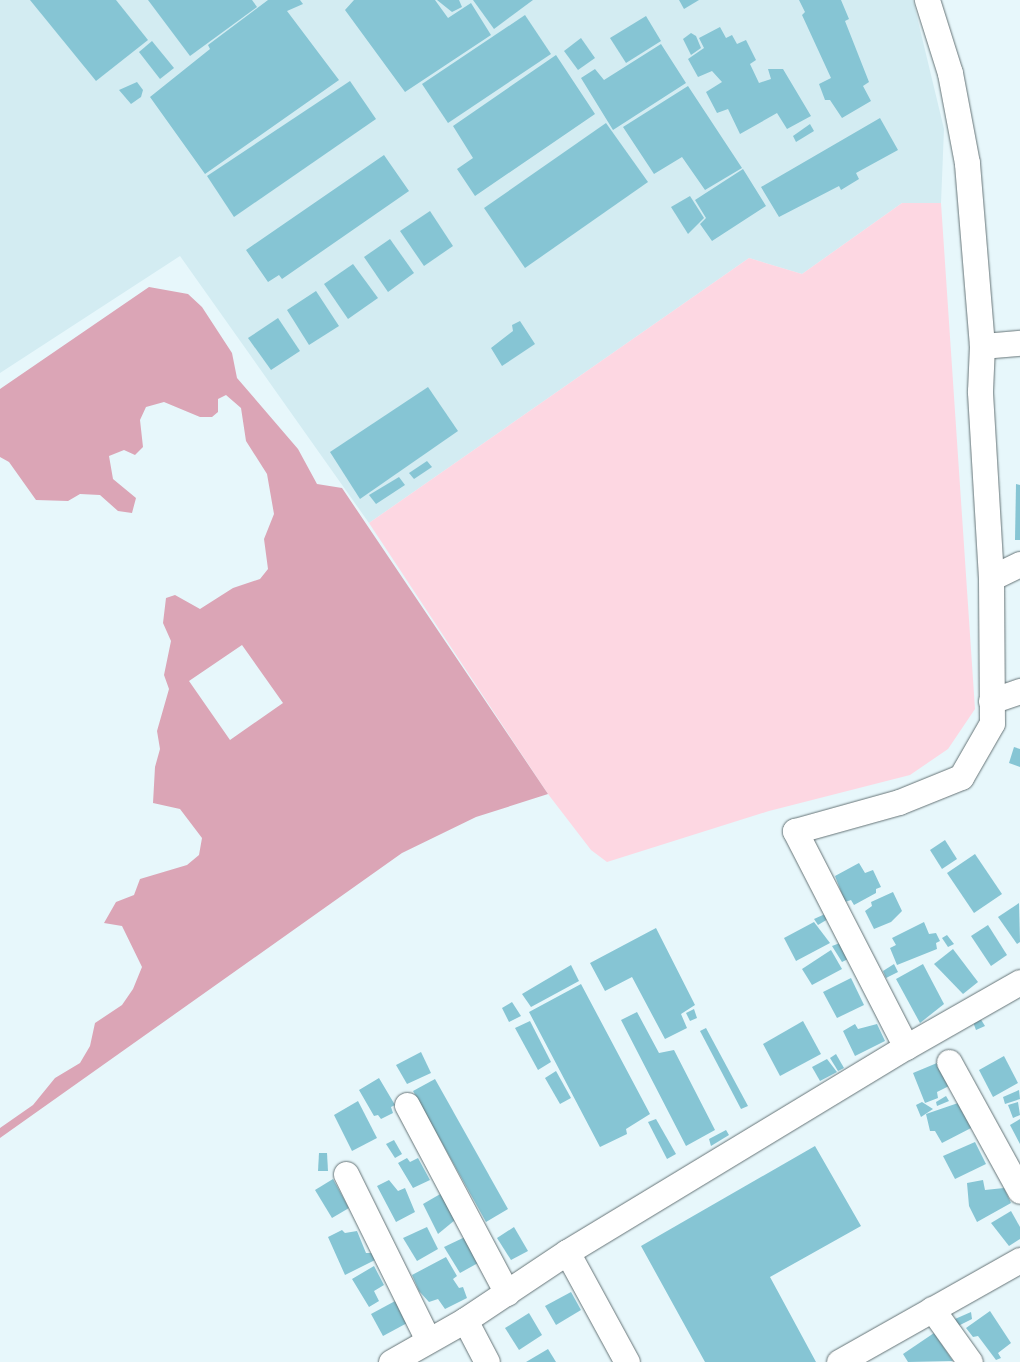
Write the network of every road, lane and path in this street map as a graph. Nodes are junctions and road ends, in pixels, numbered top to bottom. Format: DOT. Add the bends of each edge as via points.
graph roads {
  1 [pos="928,0"];
  2 [pos="1020,343"];
  3 [pos="982,346"];
  4 [pos="1020,564"];
  5 [pos="991,578"];
  6 [pos="1020,691"];
  7 [pos="991,701"];
  8 [pos="1020,982"];
  9 [pos="906,1047"];
  10 [pos="949,1062"];
  11 [pos="407,1105"];
  12 [pos="346,1174"];
  13 [pos="1020,1191"];
  14 [pos="567,1252"];
  15 [pos="1020,1260"];
  16 [pos="507,1292"];
  17 [pos="932,1309"];
  18 [pos="464,1320"];
  19 [pos="428,1340"];
  20 [pos="391,1362"];
  21 [pos="488,1362"];
  22 [pos="627,1362"];
  23 [pos="839,1362"];
  24 [pos="970,1362"];
  1 -- 3 [label="street" via="950,73 967,163"];
  2 -- 3 [label="street"];
  3 -- 5 [label="street" via="980,391"];
  4 -- 5 [label="street"];
  5 -- 7 [label="street"];
  6 -- 7 [label="street"];
  7 -- 9 [label="street" via="992,723 961,777 899,802 794,831"];
  8 -- 9 [label="street"];
  9 -- 14 [label="street"];
  10 -- 13 [label="street"];
  11 -- 16 [label="street" via="413,1139"];
  12 -- 19 [label="street"];
  14 -- 16 [label="street"];
  14 -- 22 [label="street"];
  15 -- 17 [label="street"];
  16 -- 18 [label="street"];
  17 -- 23 [label="street"];
  17 -- 24 [label="street"];
  18 -- 19 [label="street"];
  18 -- 21 [label="street"];
  19 -- 20 [label="street"];
}
